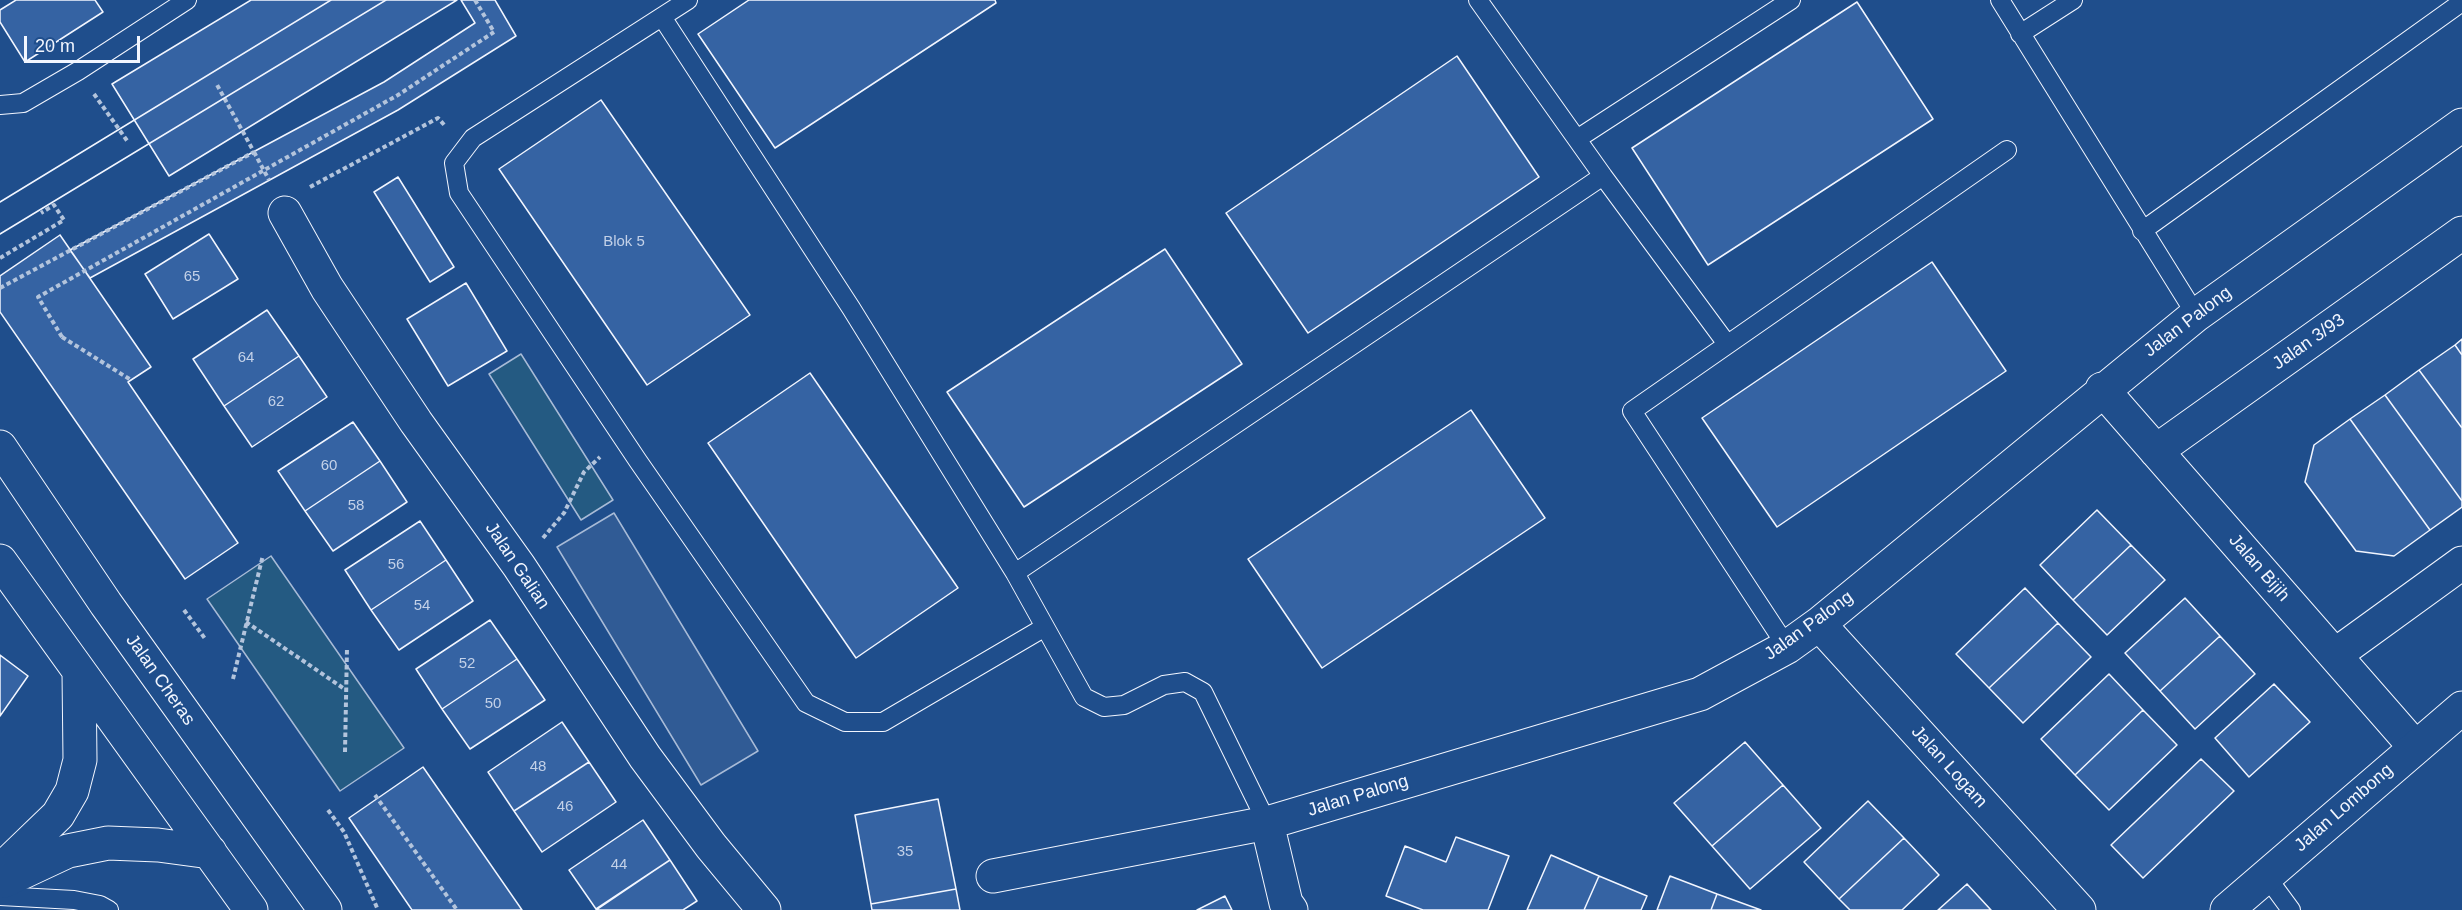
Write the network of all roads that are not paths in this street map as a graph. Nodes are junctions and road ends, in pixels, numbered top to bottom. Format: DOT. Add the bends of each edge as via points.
graph roads {
  1 [pos="187,0"];
  2 [pos="688,0"];
  3 [pos="1478,0"];
  4 [pos="1791,0"];
  5 [pos="2000,0"];
  6 [pos="2073,0"];
  7 [pos="2462,2"];
  8 [pos="662,17"];
  9 [pos="2020,34"];
  10 [pos="0,105"];
  11 [pos="2462,125"];
  12 [pos="1577,140"];
  13 [pos="2007,150"];
  14 [pos="1603,176"];
  15 [pos="293,202"];
  16 [pos="2142,231"];
  17 [pos="2462,233"];
  18 [pos="2196,315"];
  19 [pos="1727,344"];
  20 [pos="2103,389"];
  21 [pos="0,447"];
  22 [pos="2156,451"];
  23 [pos="0,561"];
  24 [pos="2462,563"];
  25 [pos="1015,573"];
  26 [pos="1819,624"];
  27 [pos="1045,627"];
  28 [pos="1787,647"];
  29 [pos="2335,655"];
  30 [pos="78,673"];
  31 [pos="2462,708"];
  32 [pos="2415,747"];
  33 [pos="1267,823"];
  34 [pos="210,852"];
  35 [pos="0,871"];
  36 [pos="993,876"];
  37 [pos="2266,876"];
  38 [pos="0,883"];
  39 [pos="0,896"];
  40 [pos="109,910"];
  41 [pos="251,910"];
  42 [pos="325,910"];
  43 [pos="764,910"];
  44 [pos="1291,910"];
  45 [pos="2079,910"];
  46 [pos="2228,910"];
  47 [pos="2291,910"];
  1 -- 10 [label="lane" via="23,103"];
  2 -- 8 [label="lane"];
  3 -- 12 [label="lane"];
  4 -- 12 [label="lane"];
  5 -- 9 [label="lane"];
  6 -- 9 [label="lane"];
  7 -- 16 [label="lane"];
  8 -- 25 [label="lane" via="851,308"];
  8 -- 27 [label="lane" via="473,138 454,163 459,193 806,703 845,722 883,722"];
  9 -- 16 [label="lane"];
  11 -- 18 [label="street, Jalan Palong"];
  12 -- 14 [label="lane"];
  13 -- 19 [label="lane"];
  14 -- 19 [label="lane"];
  14 -- 25 [label="lane"];
  15 -- 43 [label="street, Jalan Galian" via="334,298 416,422 519,566 645,757"];
  16 -- 18 [label="lane"];
  17 -- 22 [label="street, Jalan 3/93"];
  18 -- 20 [label="street, Jalan Palong"];
  19 -- 28 [label="lane" via="1632,411"];
  20 -- 22 [label="street, Jalan Bijih"];
  20 -- 26 [label="street, Jalan Palong"];
  21 -- 42 [label="street, Jalan Cheras" via="106,604"];
  22 -- 29 [label="street, Jalan Bijih"];
  23 -- 30 [label="street"];
  24 -- 29 [label="street"];
  25 -- 27 [label="lane"];
  26 -- 28 [label="street, Jalan Palong"];
  26 -- 45 [label="street, Jalan Logam"];
  27 -- 33 [label="lane" via="1084,697 1104,706 1124,705 1164,685 1185,682 1203,692"];
  28 -- 33 [label="street, Jalan Palong" via="1700,694"];
  29 -- 32 [label="street, Jalan Bijih"];
  30 -- 34 [label="street"];
  30 -- 35 [label="street" via="80,760 72,791 58,815"];
  31 -- 32 [label="street, Jalan Lombong"];
  32 -- 37 [label="street, Jalan Lombong"];
  33 -- 36 [label="street, Jalan Palong"];
  33 -- 44 [label="street"];
  34 -- 38 [label="street" via="108,843 68,851"];
  34 -- 41 [label="street"];
  37 -- 46 [label="street, Jalan Lombong"];
  37 -- 47 [label="lane"];
  39 -- 40 [label="lane" via="74,900"];
}
